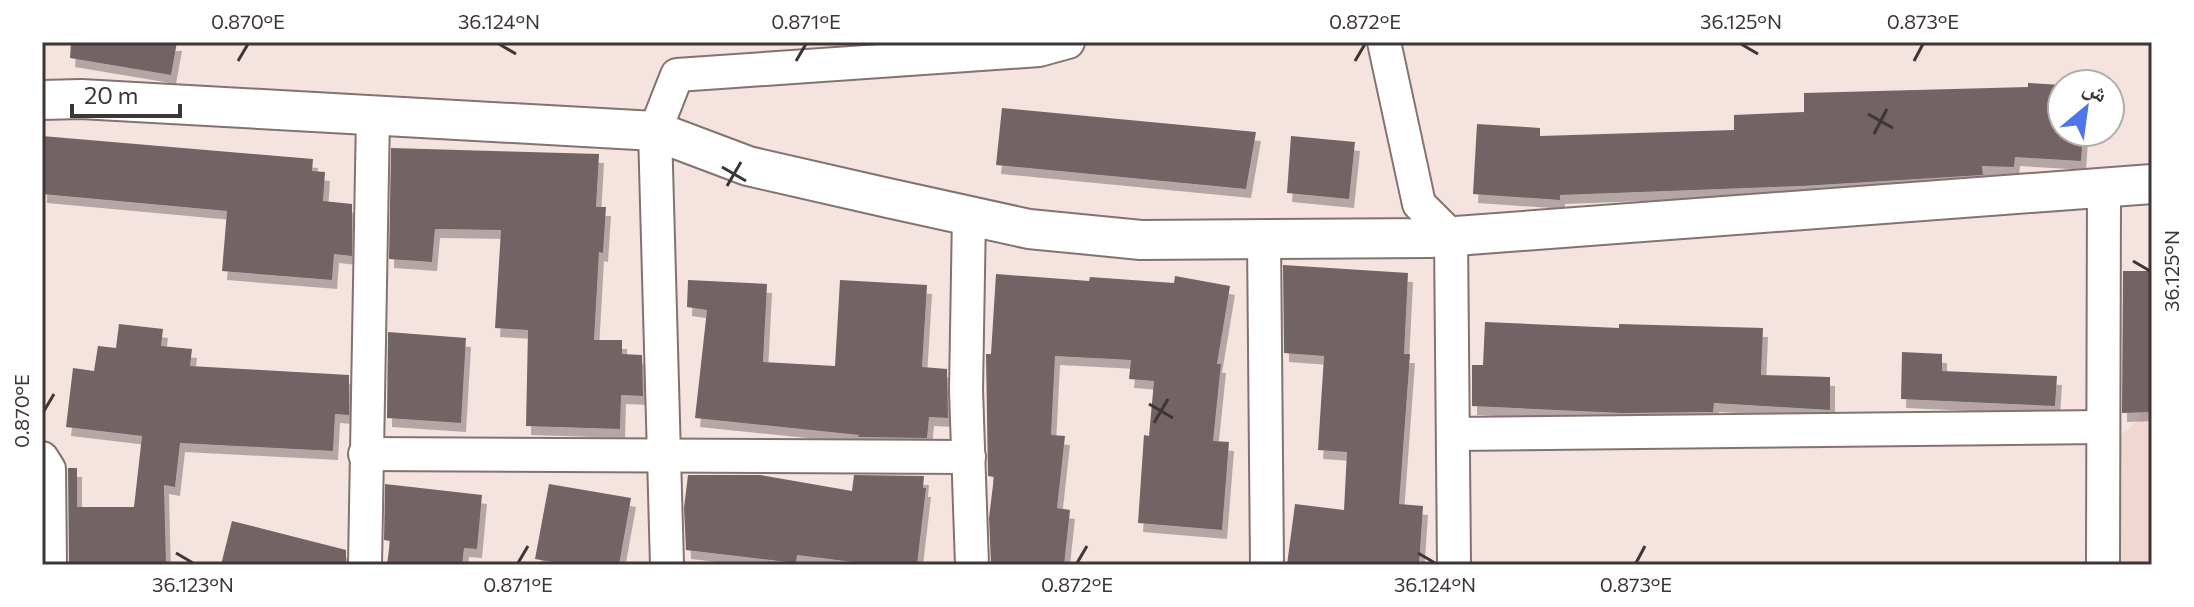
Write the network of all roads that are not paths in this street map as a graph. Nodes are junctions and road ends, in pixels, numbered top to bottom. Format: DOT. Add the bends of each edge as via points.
graph roads {
  1 [pos="1068,42"];
  2 [pos="1384,42"];
  3 [pos="42,100"];
  4 [pos="373,115"];
  5 [pos="655,131"];
  6 [pos="2152,184"];
  7 [pos="2104,187"];
  8 [pos="969,215"];
  9 [pos="1451,236"];
  10 [pos="1264,239"];
  11 [pos="2103,427"];
  12 [pos="1453,434"];
  13 [pos="365,454"];
  14 [pos="665,455"];
  15 [pos="969,457"];
  16 [pos="42,458"];
  17 [pos="50,565"];
  18 [pos="365,565"];
  19 [pos="667,565"];
  20 [pos="972,565"];
  21 [pos="1267,565"];
  22 [pos="1454,565"];
  23 [pos="2103,565"];
  1 -- 5 [label="street" via="1039,50 677,75"];
  2 -- 9 [label="street" via="1419,204"];
  3 -- 4 [label="street"];
  4 -- 5 [label="street"];
  4 -- 13 [label="street"];
  5 -- 8 [label="street" via="748,166"];
  5 -- 14 [label="street"];
  6 -- 7 [label="street"];
  7 -- 9 [label="street"];
  7 -- 11 [label="street"];
  8 -- 10 [label="street" via="1029,229 1141,240"];
  8 -- 15 [label="street"];
  9 -- 10 [label="street"];
  9 -- 12 [label="street"];
  10 -- 21 [label="street"];
  11 -- 12 [label="street"];
  11 -- 23 [label="street"];
  12 -- 22 [label="street"];
  13 -- 14 [label="street"];
  13 -- 18 [label="street"];
  14 -- 15 [label="street"];
  14 -- 19 [label="street"];
  15 -- 20 [label="street"];
  16 -- 17 [label="street" via="49,469"];
}
